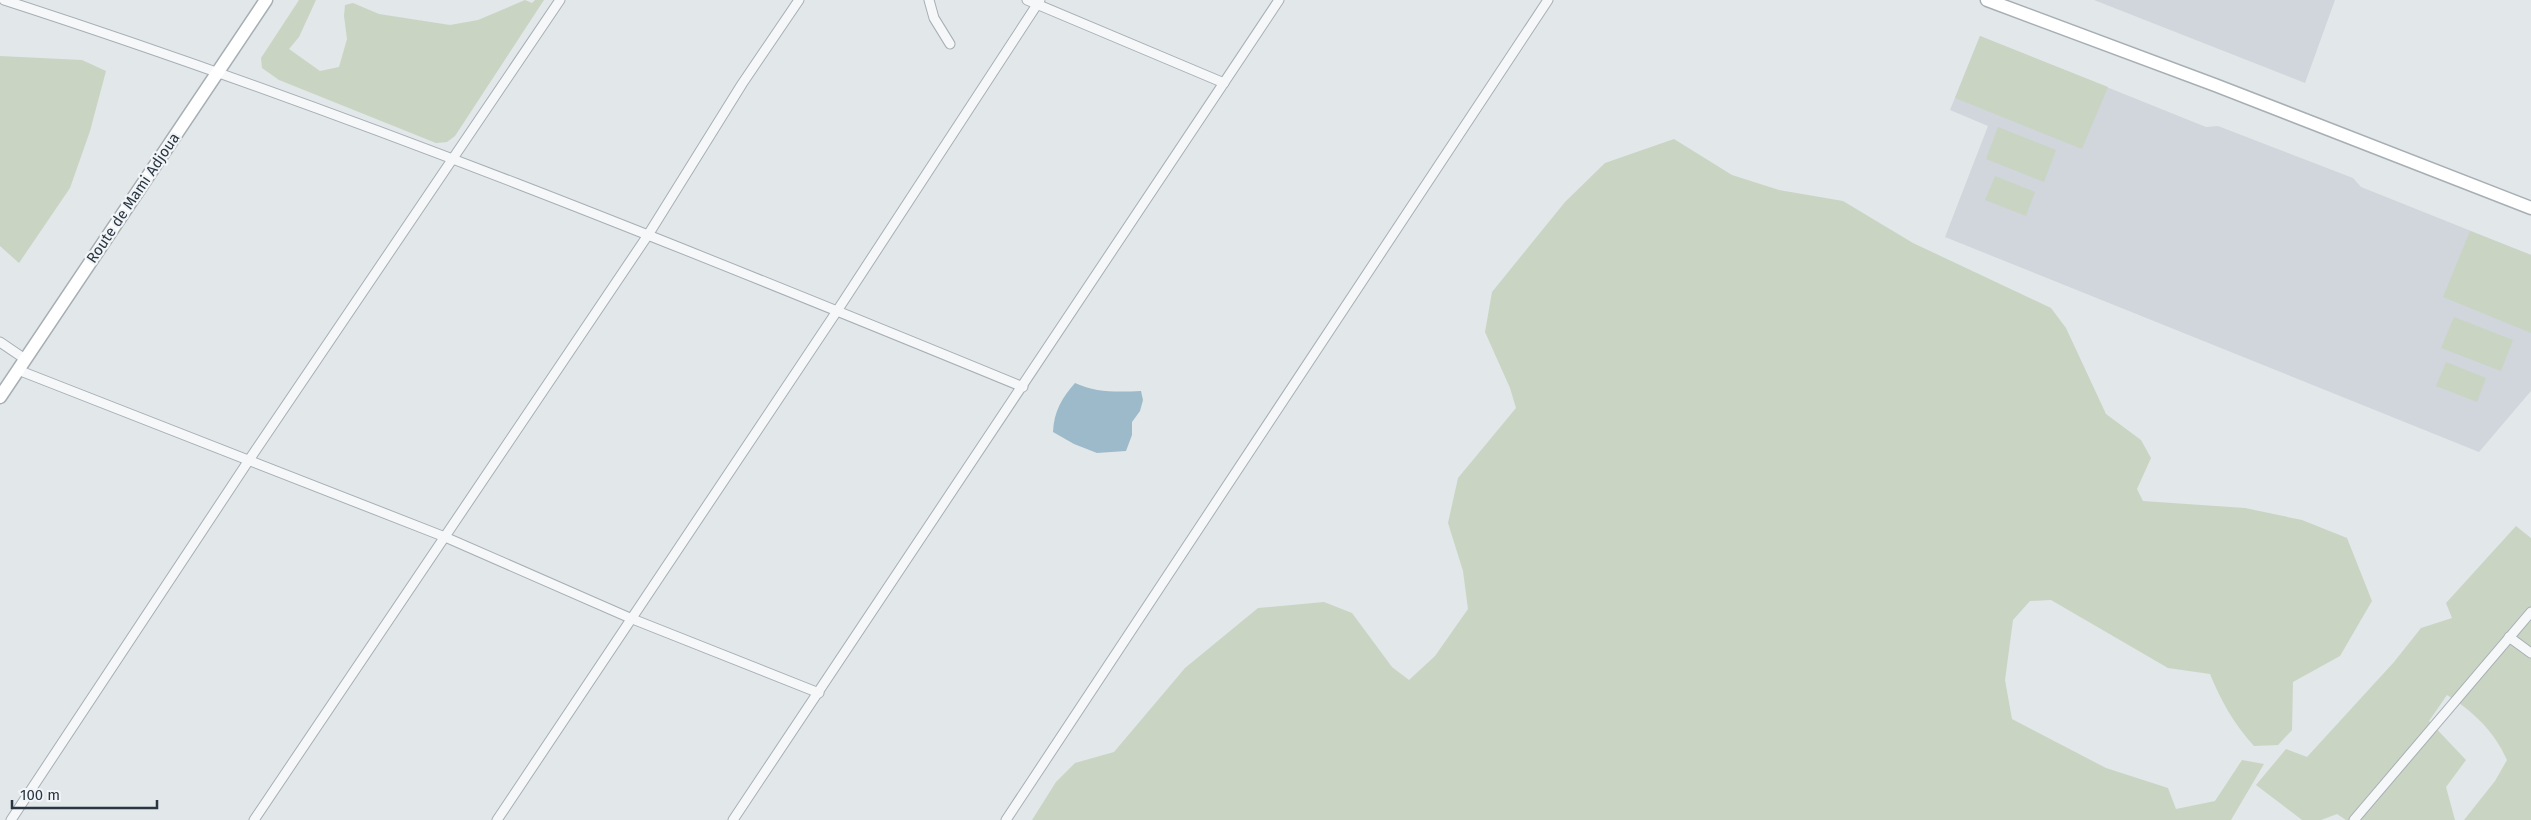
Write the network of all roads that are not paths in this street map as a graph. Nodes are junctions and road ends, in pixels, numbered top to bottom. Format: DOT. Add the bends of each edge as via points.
graph roads {
  1 [pos="4,0"];
  2 [pos="266,0"];
  3 [pos="560,0"];
  4 [pos="799,0"];
  5 [pos="928,0"];
  6 [pos="1027,0"];
  7 [pos="1279,0"];
  8 [pos="1548,0"];
  9 [pos="1987,0"];
  10 [pos="1039,2"];
  11 [pos="950,44"];
  12 [pos="219,71"];
  13 [pos="1224,83"];
  14 [pos="451,159"];
  15 [pos="2531,208"];
  16 [pos="648,235"];
  17 [pos="837,310"];
  18 [pos="0,342"];
  19 [pos="25,359"];
  20 [pos="18,370"];
  21 [pos="1023,387"];
  22 [pos="0,396"];
  23 [pos="249,460"];
  24 [pos="445,537"];
  25 [pos="2531,612"];
  26 [pos="630,618"];
  27 [pos="2509,637"];
  28 [pos="2531,653"];
  29 [pos="819,693"];
  30 [pos="11,820"];
  31 [pos="254,820"];
  32 [pos="497,820"];
  33 [pos="733,820"];
  34 [pos="1006,820"];
  35 [pos="2354,820"];
  1 -- 12 [label="street"];
  2 -- 12 [label="street, Route de Mami Adjoua"];
  3 -- 14 [label="street"];
  4 -- 16 [label="street" via="742,84"];
  5 -- 11 [label="street" via="934,18"];
  6 -- 10 [label="street"];
  7 -- 13 [label="street"];
  8 -- 34 [label="street"];
  9 -- 15 [label="street"];
  10 -- 13 [label="street"];
  10 -- 17 [label="street"];
  12 -- 14 [label="street"];
  12 -- 19 [label="street, Route de Mami Adjoua"];
  13 -- 21 [label="street"];
  14 -- 16 [label="street"];
  14 -- 23 [label="street"];
  16 -- 17 [label="street"];
  16 -- 24 [label="street"];
  17 -- 21 [label="street"];
  17 -- 26 [label="street"];
  18 -- 19 [label="street"];
  19 -- 20 [label="street, Route de Mami Adjoua"];
  20 -- 22 [label="street, Route de Mami Adjoua"];
  20 -- 23 [label="street"];
  21 -- 29 [label="street"];
  23 -- 24 [label="street"];
  23 -- 30 [label="street"];
  24 -- 26 [label="street"];
  24 -- 31 [label="street"];
  25 -- 27 [label="street"];
  26 -- 29 [label="street"];
  26 -- 32 [label="street"];
  27 -- 28 [label="street"];
  27 -- 35 [label="street"];
  29 -- 33 [label="street"];
}
